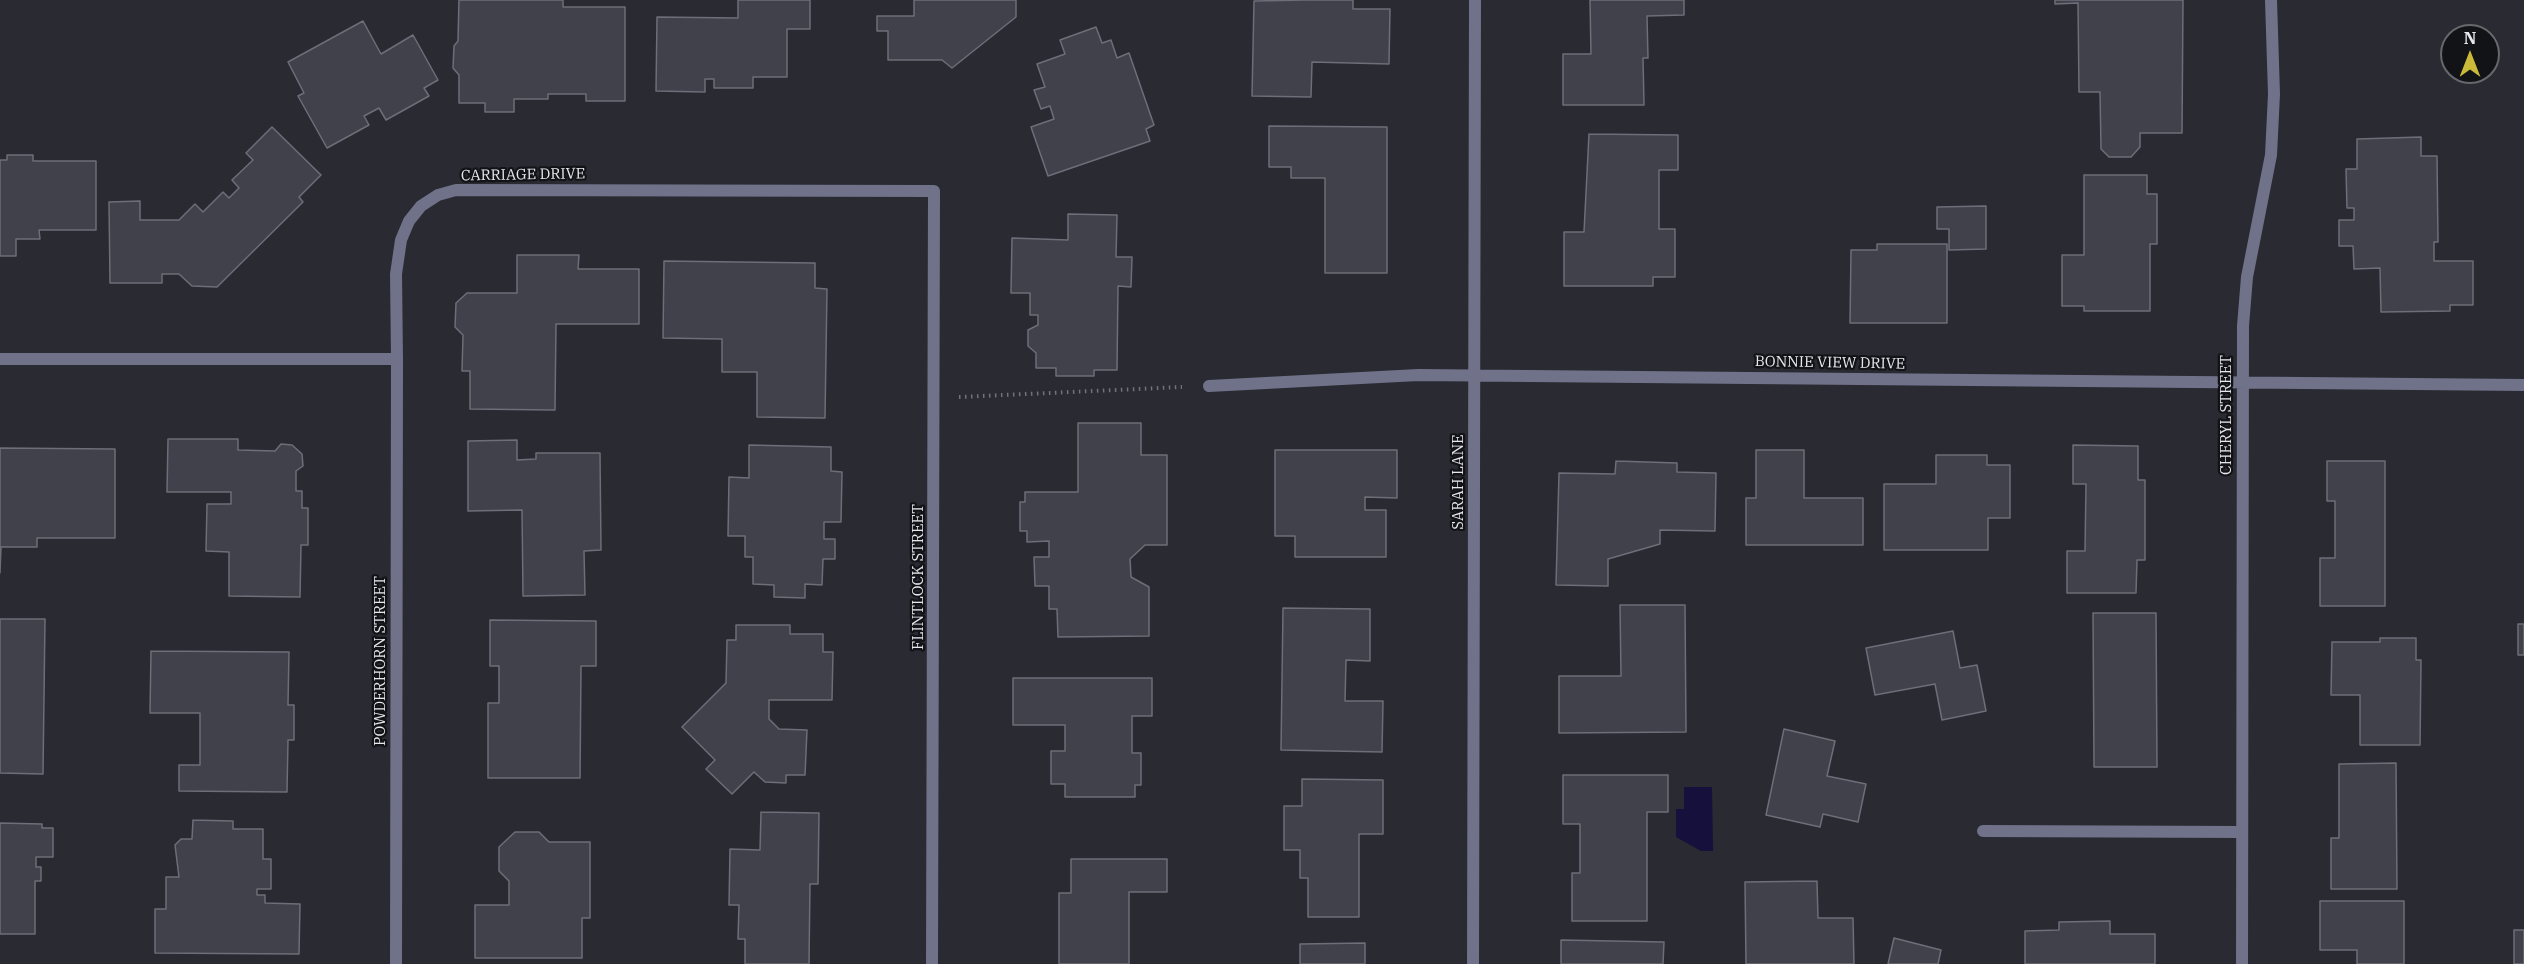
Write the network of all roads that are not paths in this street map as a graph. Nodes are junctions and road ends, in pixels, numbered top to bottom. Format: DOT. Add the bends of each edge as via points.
graph roads {
  1 [pos="1475,0"];
  2 [pos="2271,0"];
  3 [pos="934,191"];
  4 [pos="0,359"];
  5 [pos="397,359"];
  6 [pos="1474,375"];
  7 [pos="2241,382"];
  8 [pos="2524,385"];
  9 [pos="1209,386"];
  10 [pos="1983,831"];
  11 [pos="2242,832"];
  12 [pos="396,964"];
  13 [pos="933,964"];
  14 [pos="1473,964"];
  15 [pos="2242,964"];
  1 -- 6 [label="street, SARAH LANE"];
  2 -- 7 [label="street, CHERYL STREET" via="2273,124 2265,194 2247,277"];
  3 -- 5 [label="street, CARRIAGE DRIVE" via="472,188 438,195 421,206 401,240 396,274"];
  3 -- 13 [label="street, FLINTLOCK STREET"];
  4 -- 5 [label="street"];
  5 -- 12 [label="street, POWDERHORN STREET"];
  6 -- 7 [label="street, BONNIE VIEW DRIVE"];
  6 -- 9 [label="street, BONNIE VIEW DRIVE"];
  6 -- 14 [label="street, SARAH LANE"];
  7 -- 8 [label="street, BONNIE VIEW DRIVE"];
  7 -- 11 [label="street, CHERYL STREET"];
  10 -- 11 [label="street"];
  11 -- 15 [label="street, CHERYL STREET"];
}
